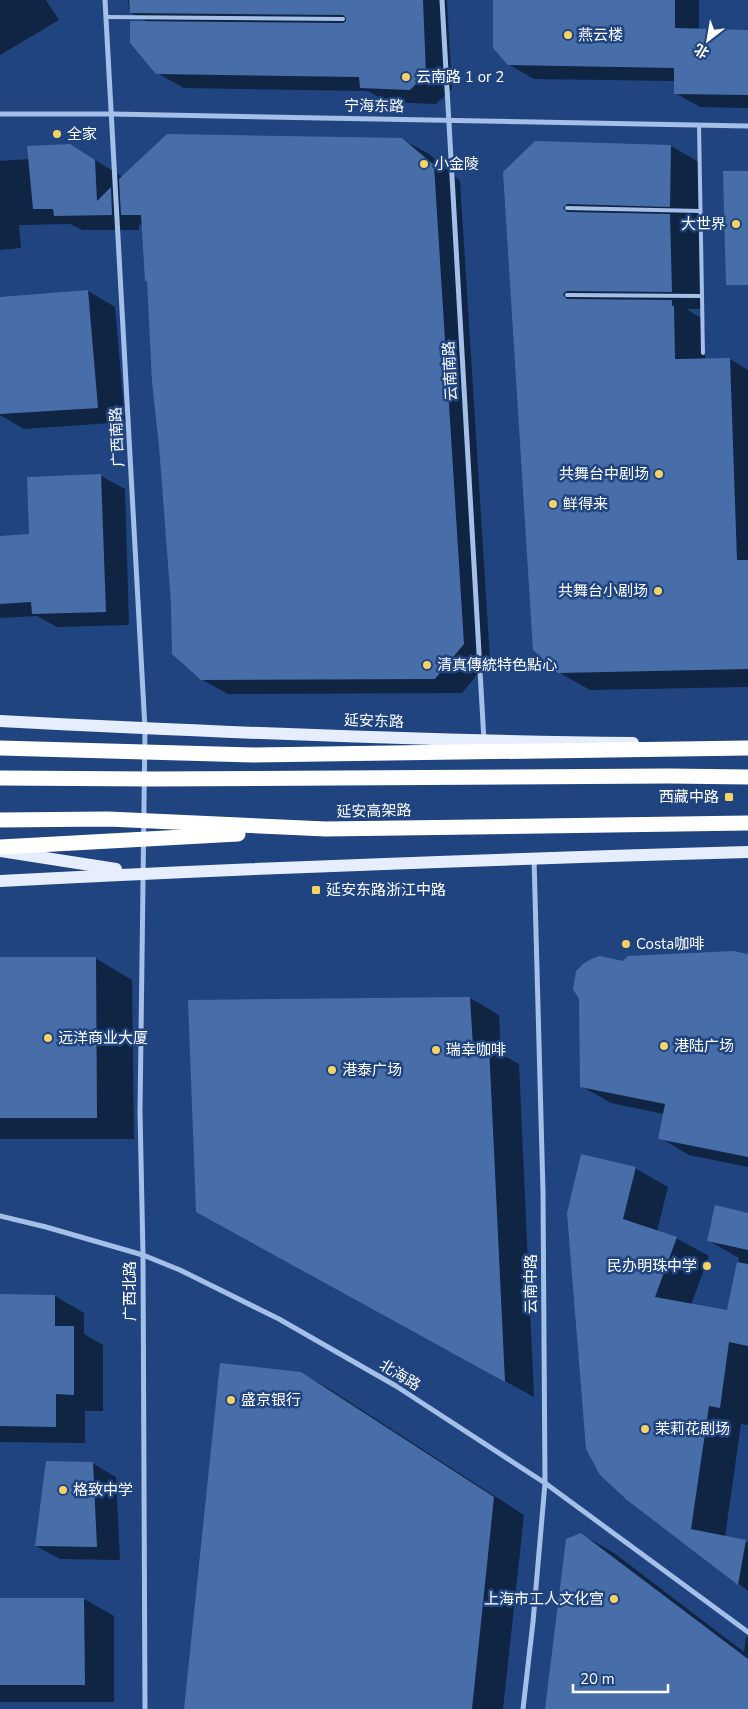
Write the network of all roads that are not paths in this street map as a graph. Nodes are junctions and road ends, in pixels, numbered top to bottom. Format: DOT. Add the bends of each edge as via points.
graph roads {
  1 [pos="104,0"];
  2 [pos="442,0"];
  3 [pos="106,17"];
  4 [pos="343,19"];
  5 [pos="0,114"];
  6 [pos="112,114"];
  7 [pos="448,120"];
  8 [pos="699,125"];
  9 [pos="748,126"];
  10 [pos="567,208"];
  11 [pos="700,211"];
  12 [pos="567,295"];
  13 [pos="702,296"];
  14 [pos="703,353"];
  15 [pos="0,721"];
  16 [pos="145,729"];
  17 [pos="484,741"];
  18 [pos="748,741"];
  19 [pos="0,748"];
  20 [pos="748,748"];
  21 [pos="748,776"];
  22 [pos="0,778"];
  23 [pos="0,820"];
  24 [pos="748,823"];
  25 [pos="326,829"];
  26 [pos="0,847"];
  27 [pos="0,851"];
  28 [pos="748,852"];
  29 [pos="534,858"];
  30 [pos="143,873"];
  31 [pos="0,881"];
  32 [pos="0,1216"];
  33 [pos="143,1254"];
  34 [pos="545,1483"];
  35 [pos="748,1632"];
  36 [pos="144,1709"];
  37 [pos="522,1709"];
  1 -- 3 [label="street, 广西南路"];
  2 -- 7 [label="street, 云南南路"];
  3 -- 4 [label="lane"];
  3 -- 6 [label="street, 广西南路"];
  5 -- 6 [label="street, 宁海东路"];
  6 -- 7 [label="street, 宁海东路"];
  6 -- 16 [label="street, 广西南路"];
  7 -- 8 [label="street, 宁海东路"];
  7 -- 17 [label="street, 云南南路"];
  8 -- 9 [label="street, 宁海东路"];
  8 -- 11 [label="lane"];
  10 -- 11 [label="lane"];
  11 -- 13 [label="lane"];
  12 -- 13 [label="lane"];
  13 -- 14 [label="lane"];
  15 -- 16 [label="main road, 延安东路"];
  16 -- 17 [label="main road, 延安东路"];
  16 -- 30 [label="street, 广西南路"];
  17 -- 18 [label="main road, 延安东路"];
  19 -- 20 [label="highway, bridge" via="253,755"];
  21 -- 22 [label="highway, bridge"];
  23 -- 25 [label="highway, 延安高架路, bridge" via="108,819"];
  24 -- 25 [label="highway, 延安高架路, bridge"];
  25 -- 26 [label="highway, bridge"];
  27 -- 30 [label="main road"];
  28 -- 29 [label="main road"];
  29 -- 30 [label="main road"];
  29 -- 34 [label="street, 云南中路" via="543,1192"];
  30 -- 31 [label="main road"];
  30 -- 33 [label="street, 广西北路" via="140,1112"];
  32 -- 33 [label="street, 北海路"];
  33 -- 34 [label="street, 北海路" via="279,1319 396,1386"];
  33 -- 36 [label="street, 广西北路"];
  34 -- 35 [label="street, 北海路"];
  34 -- 37 [label="street, 云南中路"];
}
